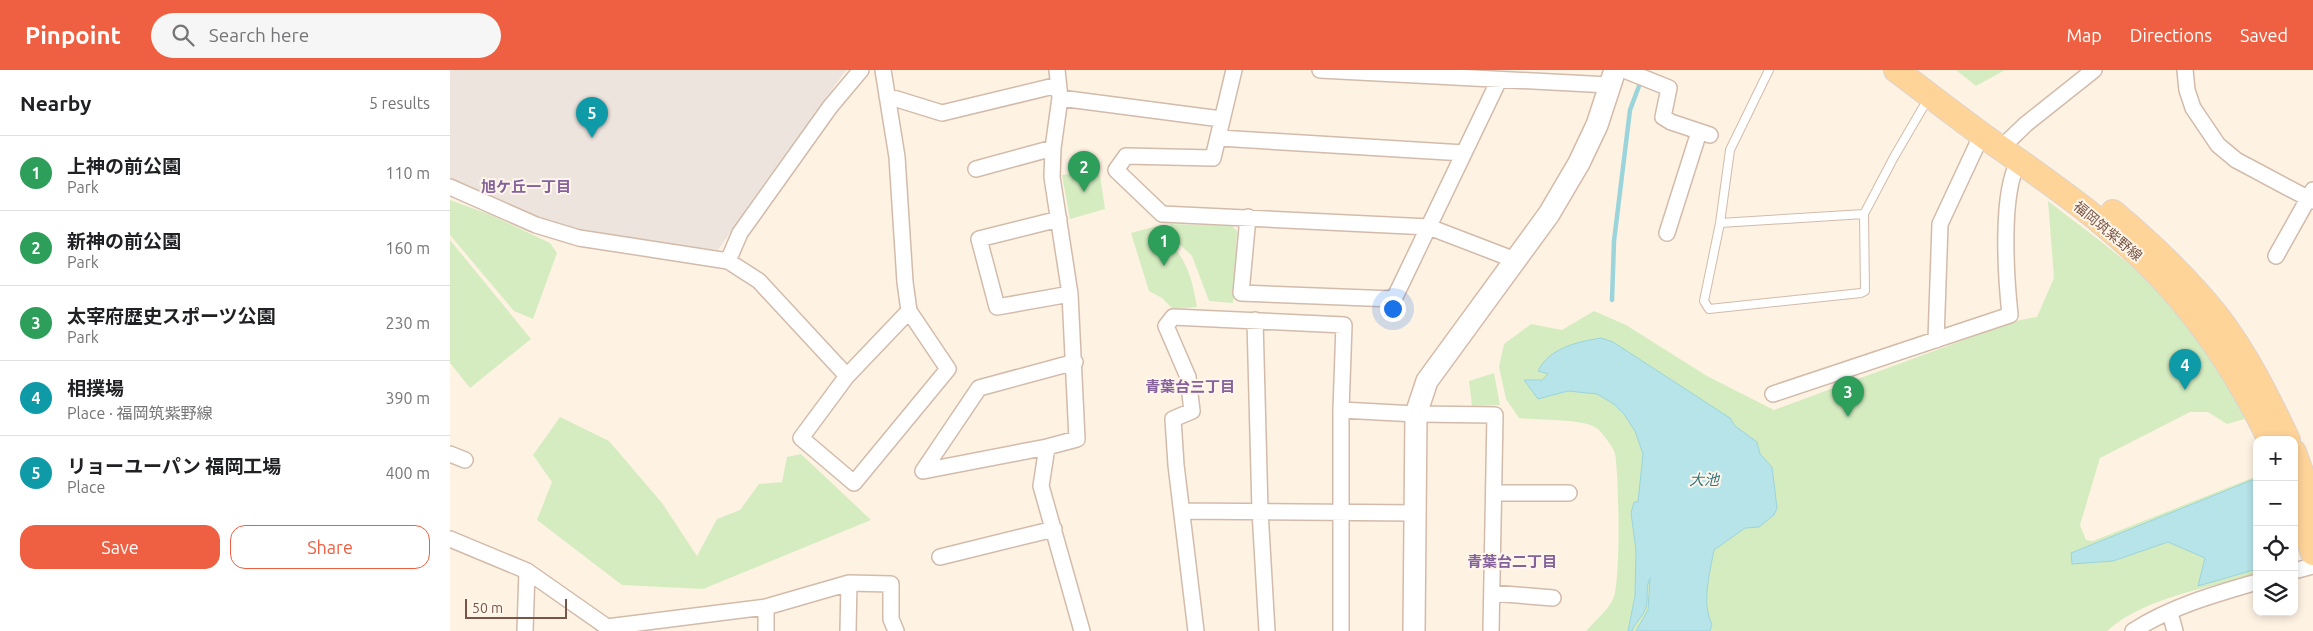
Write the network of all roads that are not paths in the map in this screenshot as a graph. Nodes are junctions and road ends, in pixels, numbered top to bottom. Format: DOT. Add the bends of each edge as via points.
graph roads {
  1 [pos="861,70"];
  2 [pos="883,70"];
  3 [pos="1234,70"];
  4 [pos="1320,70"];
  5 [pos="1624,70"];
  6 [pos="1769,70"];
  7 [pos="1896,70"];
  8 [pos="1924,70"];
  9 [pos="2094,70"];
  10 [pos="2185,70"];
  11 [pos="1612,78"];
  12 [pos="1499,80"];
  13 [pos="1058,84"];
  14 [pos="887,96"];
  15 [pos="1930,96"];
  16 [pos="1221,119"];
  17 [pos="1982,134"];
  18 [pos="1219,138"];
  19 [pos="1053,148"];
  20 [pos="2011,149"];
  21 [pos="1464,153"];
  22 [pos="976,170"];
  23 [pos="450,187"];
  24 [pos="2311,196"];
  25 [pos="1864,214"];
  26 [pos="1248,217"];
  27 [pos="1059,219"];
  28 [pos="1720,223"];
  29 [pos="1429,227"];
  30 [pos="1667,233"];
  31 [pos="2276,256"];
  32 [pos="1515,260"];
  33 [pos="728,261"];
  34 [pos="1070,294"];
  35 [pos="909,311"];
  36 [pos="1255,320"];
  37 [pos="1936,340"];
  38 [pos="1075,362"];
  39 [pos="847,376"];
  40 [pos="1773,394"];
  41 [pos="1341,410"];
  42 [pos="1416,414"];
  43 [pos="2268,436"];
  44 [pos="2286,436"];
  45 [pos="1047,447"];
  46 [pos="450,454"];
  47 [pos="465,460"];
  48 [pos="2298,463"];
  49 [pos="1494,493"];
  50 [pos="1569,493"];
  51 [pos="2313,505"];
  52 [pos="1182,511"];
  53 [pos="1260,511"];
  54 [pos="2298,511"];
  55 [pos="1341,512"];
  56 [pos="1415,512"];
  57 [pos="1054,529"];
  58 [pos="450,539"];
  59 [pos="2313,554"];
  60 [pos="940,557"];
  61 [pos="2313,566"];
  62 [pos="2298,570"];
  63 [pos="527,571"];
  64 [pos="849,583"];
  65 [pos="2253,583"];
  66 [pos="1492,593"];
  67 [pos="1553,598"];
  68 [pos="766,607"];
  69 [pos="2170,613"];
  70 [pos="686,624"];
  71 [pos="607,629"];
  72 [pos="525,631"];
  73 [pos="766,631"];
  74 [pos="848,631"];
  75 [pos="896,631"];
  76 [pos="1082,631"];
  77 [pos="1196,631"];
  78 [pos="1267,631"];
  79 [pos="1341,631"];
  80 [pos="1414,631"];
  81 [pos="1491,631"];
  82 [pos="2133,631"];
  83 [pos="2175,631"];
  1 -- 33 [label="street" via="830,107 740,233"];
  2 -- 14 [label="street"];
  3 -- 16 [label="street"];
  4 -- 12 [label="street"];
  5 -- 30 [label="street" via="1669,88 1663,117 1705,133"];
  6 -- 28 [label="lane" via="1730,150"];
  7 -- 15 [label="main road, 福岡筑紫野線"];
  8 -- 20 [label="main road, 福岡筑紫野線"];
  9 -- 20 [label="street"];
  10 -- 24 [label="street" via="2193,108 2218,145 2236,160"];
  11 -- 12 [label="street"];
  11 -- 32 [label="street" via="1597,125 1579,163 1549,214"];
  12 -- 21 [label="street"];
  13 -- 14 [label="street" via="942,113"];
  13 -- 16 [label="street"];
  13 -- 19 [label="street"];
  14 -- 35 [label="street" via="897,157"];
  15 -- 17 [label="main road, 福岡筑紫野線"];
  15 -- 25 [label="lane"];
  16 -- 18 [label="street"];
  17 -- 20 [label="main road, 福岡筑紫野線"];
  17 -- 37 [label="street" via="1940,224"];
  18 -- 21 [label="street"];
  18 -- 26 [label="street" via="1213,158 1126,156 1116,170 1162,214"];
  19 -- 22 [label="street"];
  19 -- 27 [label="street" via="1052,177"];
  20 -- 37 [label="street" via="2015,168 2008,195 2006,282 2010,315"];
  20 -- 43 [label="main road, 福岡筑紫野線" via="2107,227 2176,293 2240,382"];
  20 -- 44 [label="main road, 福岡筑紫野線" via="2112,211 2183,276 2219,318 2258,379"];
  21 -- 29 [label="street"];
  23 -- 33 [label="street" via="536,225 579,238"];
  24 -- 31 [label="street"];
  25 -- 28 [label="lane"];
  25 -- 28 [label="lane" via="1865,290 1861,293 1709,308 1704,301"];
  26 -- 29 [label="street"];
  26 -- 29 [label="street" via="1242,293 1394,299"];
  27 -- 34 [label="street"];
  27 -- 34 [label="street" via="979,239 997,307"];
  29 -- 32 [label="street"];
  32 -- 42 [label="street" via="1427,381"];
  33 -- 39 [label="street" via="759,281"];
  34 -- 38 [label="street"];
  35 -- 39 [label="street"];
  35 -- 39 [label="street" via="948,369 854,484 801,438"];
  36 -- 41 [label="street" via="1344,325"];
  36 -- 52 [label="street" via="1173,317 1166,326 1188,377 1192,410 1173,419"];
  36 -- 53 [label="street"];
  37 -- 40 [label="street"];
  38 -- 45 [label="street" via="1077,439"];
  38 -- 45 [label="street" via="979,388 923,472"];
  41 -- 42 [label="street"];
  41 -- 55 [label="street"];
  42 -- 49 [label="street" via="1495,415"];
  42 -- 56 [label="street"];
  45 -- 57 [label="street" via="1041,486"];
  46 -- 47 [label="street"];
  48 -- 51 [label="main road"];
  49 -- 50 [label="street"];
  49 -- 66 [label="street"];
  52 -- 53 [label="street"];
  52 -- 77 [label="street"];
  53 -- 55 [label="street"];
  53 -- 78 [label="street"];
  54 -- 59 [label="main road"];
  55 -- 56 [label="street"];
  55 -- 79 [label="street"];
  56 -- 80 [label="street"];
  57 -- 60 [label="street"];
  57 -- 76 [label="street"];
  58 -- 63 [label="street"];
  61 -- 62 [label="street"];
  63 -- 71 [label="street"];
  63 -- 72 [label="street"];
  64 -- 68 [label="street"];
  64 -- 74 [label="street"];
  64 -- 75 [label="street" via="891,584 891,619"];
  65 -- 69 [label="street" via="2218,593"];
  66 -- 67 [label="street"];
  66 -- 81 [label="street"];
  68 -- 70 [label="street"];
  68 -- 73 [label="street"];
  69 -- 82 [label="street"];
  69 -- 83 [label="street"];
  70 -- 71 [label="street"];
}
